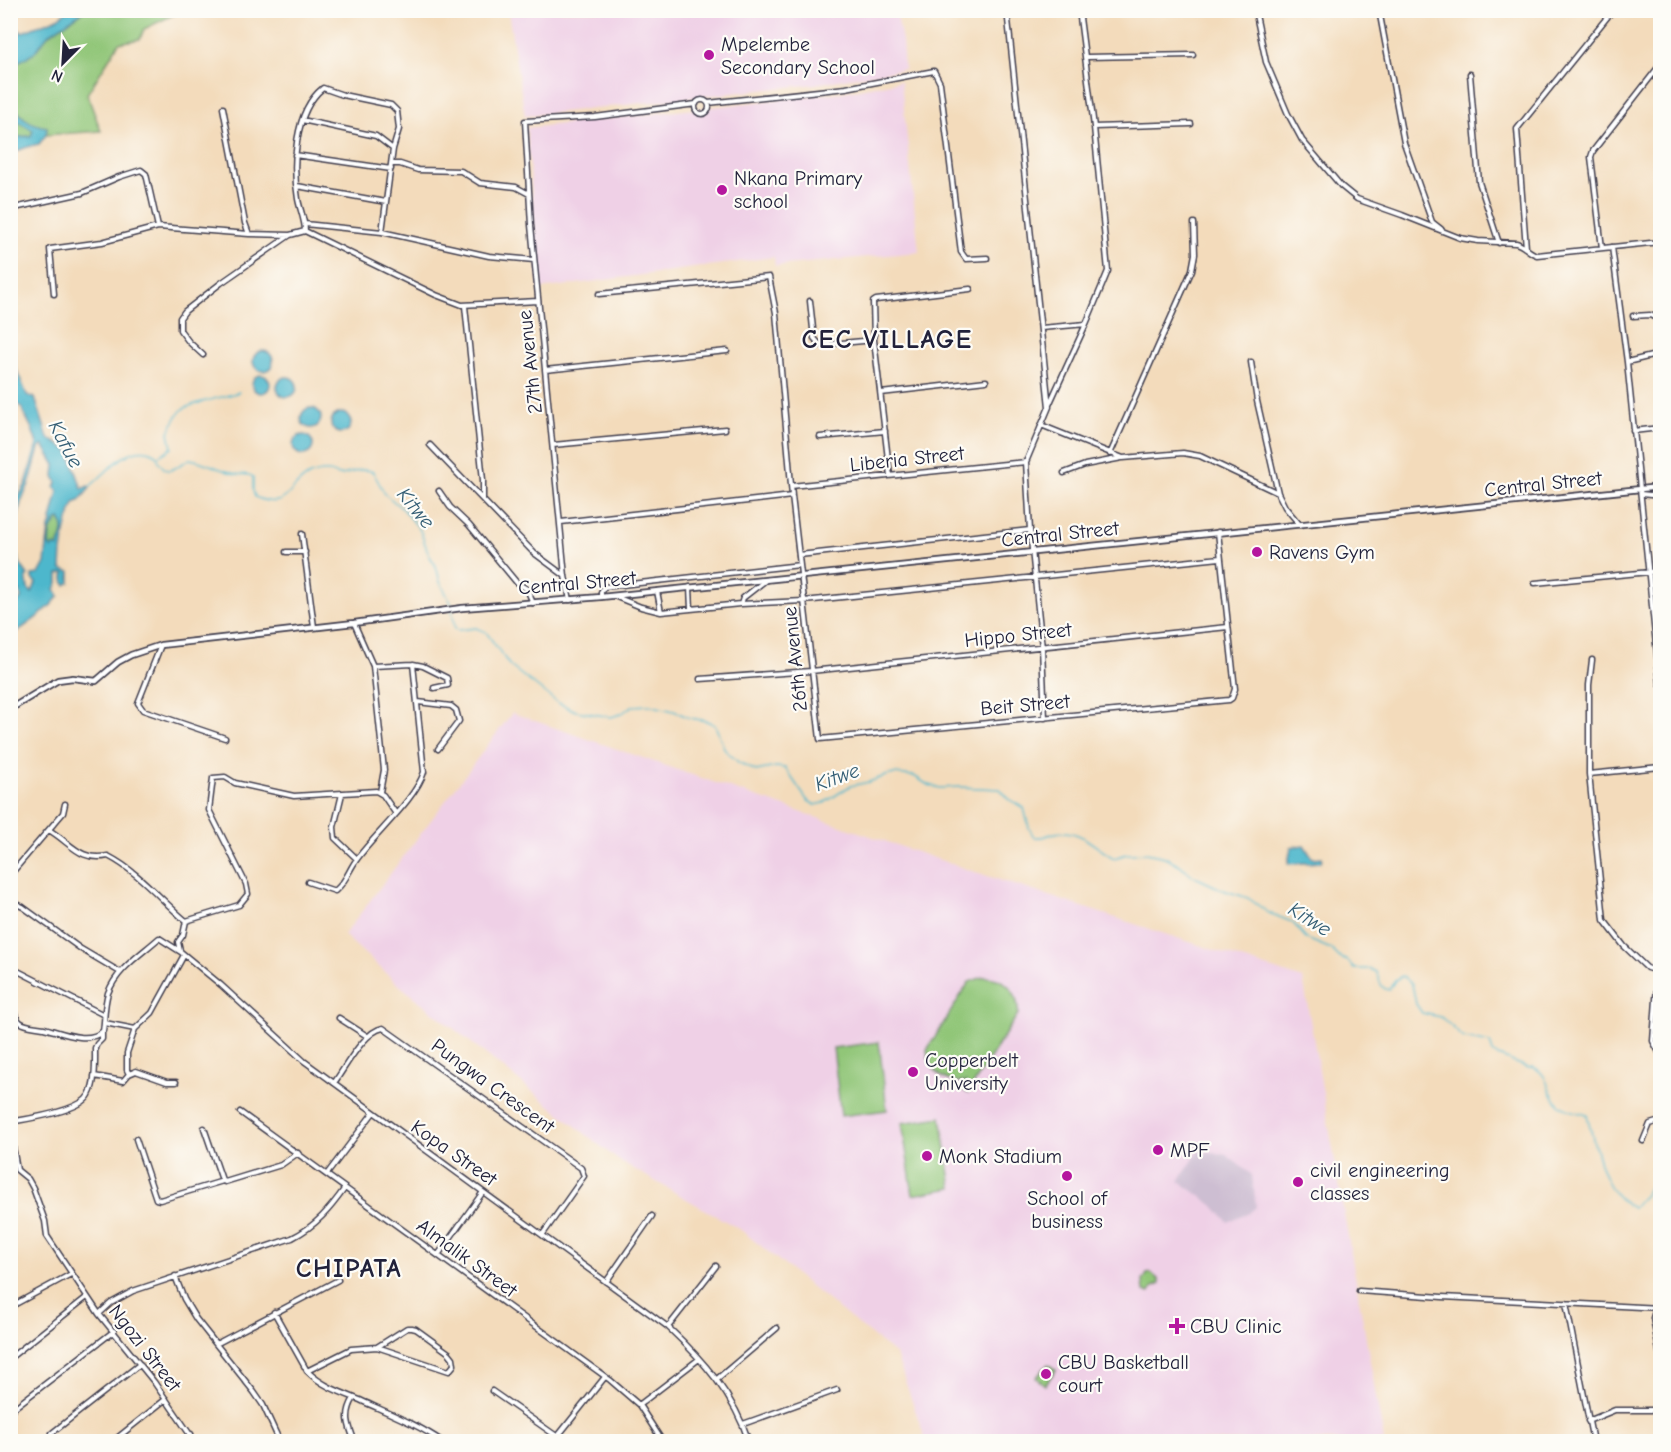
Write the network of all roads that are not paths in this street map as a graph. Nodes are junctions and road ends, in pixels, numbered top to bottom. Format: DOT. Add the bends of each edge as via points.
graph roads {
  1 [pos="1007,10"];
  2 [pos="1079,10"];
  3 [pos="1255,10"];
  4 [pos="1379,10"];
  5 [pos="1613,10"];
  6 [pos="1193,55"];
  7 [pos="1087,57"];
  8 [pos="1660,65"];
  9 [pos="1470,74"];
  10 [pos="696,104"];
  11 [pos="708,104"];
  12 [pos="223,108"];
  13 [pos="302,120"];
  14 [pos="1191,124"];
  15 [pos="1095,127"];
  16 [pos="393,149"];
  17 [pos="296,155"];
  18 [pos="391,167"];
  19 [pos="297,186"];
  20 [pos="529,195"];
  21 [pos="386,202"];
  22 [pos="10,209"];
  23 [pos="1194,223"];
  24 [pos="305,224"];
  25 [pos="158,227"];
  26 [pos="305,231"];
  27 [pos="382,232"];
  28 [pos="1444,232"];
  29 [pos="249,234"];
  30 [pos="290,235"];
  31 [pos="1660,242"];
  32 [pos="1499,243"];
  33 [pos="1526,248"];
  34 [pos="1602,248"];
  35 [pos="1612,248"];
  36 [pos="987,258"];
  37 [pos="534,260"];
  38 [pos="970,289"];
  39 [pos="54,294"];
  40 [pos="599,294"];
  41 [pos="538,301"];
  42 [pos="810,301"];
  43 [pos="465,306"];
  44 [pos="1633,316"];
  45 [pos="1660,320"];
  46 [pos="1086,324"];
  47 [pos="1041,328"];
  48 [pos="874,340"];
  49 [pos="727,351"];
  50 [pos="1660,354"];
  51 [pos="203,355"];
  52 [pos="1251,362"];
  53 [pos="1627,362"];
  54 [pos="545,370"];
  55 [pos="986,381"];
  56 [pos="881,393"];
  57 [pos="1048,407"];
  58 [pos="1041,425"];
  59 [pos="1660,428"];
  60 [pos="725,429"];
  61 [pos="885,431"];
  62 [pos="1633,431"];
  63 [pos="820,437"];
  64 [pos="430,445"];
  65 [pos="553,445"];
  66 [pos="1110,454"];
  67 [pos="1123,458"];
  68 [pos="1026,462"];
  69 [pos="1064,473"];
  70 [pos="890,476"];
  71 [pos="791,486"];
  72 [pos="1660,487"];
  73 [pos="440,491"];
  74 [pos="1640,492"];
  75 [pos="1278,493"];
  76 [pos="792,496"];
  77 [pos="1660,496"];
  78 [pos="483,499"];
  79 [pos="561,522"];
  80 [pos="1300,525"];
  81 [pos="1030,530"];
  82 [pos="1218,532"];
  83 [pos="302,534"];
  84 [pos="286,552"];
  85 [pos="304,552"];
  86 [pos="1033,552"];
  87 [pos="799,555"];
  88 [pos="1220,558"];
  89 [pos="800,565"];
  90 [pos="1650,571"];
  91 [pos="1660,571"];
  92 [pos="566,576"];
  93 [pos="802,576"];
  94 [pos="1035,577"];
  95 [pos="766,580"];
  96 [pos="1535,583"];
  97 [pos="690,588"];
  98 [pos="657,591"];
  99 [pos="614,596"];
  100 [pos="601,597"];
  101 [pos="570,600"];
  102 [pos="804,601"];
  103 [pos="533,603"];
  104 [pos="741,604"];
  105 [pos="692,609"];
  106 [pos="661,612"];
  107 [pos="354,622"];
  108 [pos="314,627"];
  109 [pos="1228,627"];
  110 [pos="161,645"];
  111 [pos="1042,648"];
  112 [pos="1658,648"];
  113 [pos="1592,660"];
  114 [pos="413,664"];
  115 [pos="373,666"];
  116 [pos="811,671"];
  117 [pos="700,679"];
  118 [pos="1660,684"];
  119 [pos="434,688"];
  120 [pos="418,702"];
  121 [pos="10,709"];
  122 [pos="1045,718"];
  123 [pos="225,738"];
  124 [pos="819,739"];
  125 [pos="438,749"];
  126 [pos="1660,767"];
  127 [pos="1589,774"];
  128 [pos="380,792"];
  129 [pos="342,794"];
  130 [pos="65,804"];
  131 [pos="396,814"];
  132 [pos="49,830"];
  133 [pos="357,859"];
  134 [pos="11,875"];
  135 [pos="308,882"];
  136 [pos="10,901"];
  137 [pos="186,921"];
  138 [pos="182,954"];
  139 [pos="10,967"];
  140 [pos="120,972"];
  141 [pos="1659,972"];
  142 [pos="10,1000"];
  143 [pos="104,1015"];
  144 [pos="339,1018"];
  145 [pos="105,1023"];
  146 [pos="135,1029"];
  147 [pos="103,1030"];
  148 [pos="367,1036"];
  149 [pos="1660,1054"];
  150 [pos="129,1074"];
  151 [pos="94,1076"];
  152 [pos="176,1082"];
  153 [pos="334,1083"];
  154 [pos="240,1112"];
  155 [pos="373,1113"];
  156 [pos="1660,1121"];
  157 [pos="10,1122"];
  158 [pos="204,1128"];
  159 [pos="10,1129"];
  160 [pos="136,1139"];
  161 [pos="1643,1141"];
  162 [pos="298,1154"];
  163 [pos="327,1174"];
  164 [pos="224,1181"];
  165 [pos="345,1188"];
  166 [pos="483,1192"];
  167 [pos="652,1216"];
  168 [pos="543,1234"];
  169 [pos="438,1256"];
  170 [pos="716,1266"];
  171 [pos="71,1274"];
  172 [pos="176,1276"];
  173 [pos="338,1280"];
  174 [pos="606,1282"];
  175 [pos="1359,1291"];
  176 [pos="87,1297"];
  177 [pos="1566,1303"];
  178 [pos="10,1307"];
  179 [pos="1658,1308"];
  180 [pos="274,1312"];
  181 [pos="99,1314"];
  182 [pos="668,1327"];
  183 [pos="777,1328"];
  184 [pos="114,1331"];
  185 [pos="216,1344"];
  186 [pos="377,1347"];
  187 [pos="1660,1357"];
  188 [pos="10,1358"];
  189 [pos="699,1359"];
  190 [pos="140,1364"];
  191 [pos="307,1371"];
  192 [pos="605,1377"];
  193 [pos="717,1378"];
  194 [pos="837,1390"];
  195 [pos="492,1391"];
  196 [pos="354,1398"];
  197 [pos="166,1399"];
  198 [pos="639,1406"];
  199 [pos="10,1410"];
  200 [pos="1660,1410"];
  201 [pos="1588,1421"];
  202 [pos="743,1424"];
  203 [pos="52,1433"];
  204 [pos="191,1434"];
  205 [pos="558,1436"];
  206 [pos="112,1442"];
  207 [pos="181,1442"];
  208 [pos="195,1442"];
  209 [pos="280,1442"];
  210 [pos="355,1442"];
  211 [pos="443,1442"];
  212 [pos="565,1442"];
  213 [pos="663,1442"];
  214 [pos="749,1442"];
  215 [pos="1593,1442"];
  1 -- 47 [label="street"];
  2 -- 7 [label="street"];
  3 -- 28 [label="street" via="1266,62 1288,114 1320,163 1357,199"];
  4 -- 28 [label="street" via="1404,143 1432,222"];
  5 -- 33 [label="street" via="1517,129"];
  6 -- 7 [label="street"];
  7 -- 15 [label="street"];
  8 -- 34 [label="street" via="1593,151"];
  9 -- 32 [label="street" via="1479,182"];
  10 -- 11 [label="street" via="702,100"];
  10 -- 11 [label="street" via="697,111 703,114"];
  10 -- 20 [label="street, 27th Avenue" via="525,121"];
  11 -- 36 [label="street" via="846,88 934,71 940,83 961,252 966,259"];
  12 -- 29 [label="street"];
  13 -- 16 [label="street" via="375,136"];
  13 -- 16 [label="street" via="323,88 391,105 399,118"];
  13 -- 17 [label="street"];
  14 -- 15 [label="street"];
  15 -- 46 [label="street" via="1108,271"];
  16 -- 18 [label="street"];
  17 -- 18 [label="street"];
  17 -- 19 [label="street"];
  18 -- 20 [label="street" via="400,164 418,170 460,171 480,183 516,187"];
  18 -- 21 [label="street"];
  19 -- 21 [label="street"];
  19 -- 24 [label="street"];
  20 -- 37 [label="street, 27th Avenue"];
  21 -- 27 [label="street"];
  22 -- 25 [label="street" via="82,193 141,170 146,174"];
  23 -- 66 [label="street" via="1192,270"];
  24 -- 26 [label="street"];
  24 -- 27 [label="street"];
  25 -- 29 [label="street"];
  25 -- 39 [label="street" via="102,242 50,249"];
  26 -- 30 [label="street"];
  26 -- 43 [label="street"];
  27 -- 37 [label="street" via="489,255"];
  28 -- 32 [label="street"];
  29 -- 30 [label="street"];
  30 -- 51 [label="street" via="185,311 180,318 180,330"];
  31 -- 35 [label="street"];
  32 -- 33 [label="street"];
  33 -- 34 [label="street" via="1538,255"];
  34 -- 35 [label="street"];
  35 -- 53 [label="street"];
  37 -- 41 [label="street, 27th Avenue"];
  38 -- 48 [label="street" via="876,300 872,306"];
  40 -- 71 [label="street, 26th Avenue" via="768,277 776,313"];
  41 -- 43 [label="street"];
  41 -- 54 [label="street, 27th Avenue"];
  42 -- 48 [label="street" via="814,338 820,345"];
  43 -- 78 [label="street"];
  44 -- 45 [label="street" via="1650,315"];
  46 -- 47 [label="street"];
  46 -- 57 [label="street"];
  47 -- 57 [label="street"];
  48 -- 56 [label="street"];
  49 -- 54 [label="street"];
  50 -- 53 [label="street"];
  52 -- 75 [label="street"];
  53 -- 62 [label="street"];
  54 -- 65 [label="street, 27th Avenue"];
  55 -- 56 [label="street"];
  56 -- 61 [label="street"];
  57 -- 58 [label="street"];
  58 -- 66 [label="street"];
  58 -- 68 [label="street"];
  59 -- 62 [label="street"];
  60 -- 65 [label="street"];
  61 -- 63 [label="street"];
  61 -- 70 [label="street"];
  62 -- 74 [label="street"];
  64 -- 78 [label="street"];
  65 -- 79 [label="street, 27th Avenue"];
  66 -- 67 [label="street"];
  67 -- 69 [label="street"];
  67 -- 75 [label="street" via="1192,454"];
  68 -- 70 [label="street, Liberia Street"];
  68 -- 81 [label="street"];
  70 -- 71 [label="street, Liberia Street"];
  71 -- 76 [label="street, 26th Avenue"];
  72 -- 74 [label="street, Central Street"];
  73 -- 103 [label="street" via="450,507 527,589"];
  74 -- 77 [label="street"];
  74 -- 80 [label="street, Central Street"];
  74 -- 90 [label="street"];
  75 -- 80 [label="street"];
  76 -- 79 [label="street"];
  76 -- 87 [label="street, 26th Avenue"];
  78 -- 92 [label="street" via="534,553"];
  79 -- 92 [label="street, 27th Avenue"];
  80 -- 82 [label="street, Central Street"];
  81 -- 86 [label="street"];
  81 -- 87 [label="street"];
  82 -- 86 [label="street, Central Street"];
  82 -- 88 [label="street"];
  83 -- 85 [label="street"];
  84 -- 85 [label="street"];
  85 -- 108 [label="street"];
  86 -- 93 [label="street, Central Street"];
  86 -- 94 [label="street"];
  87 -- 89 [label="street, 26th Avenue"];
  88 -- 94 [label="street"];
  88 -- 109 [label="street"];
  89 -- 93 [label="street, 26th Avenue"];
  89 -- 100 [label="street" via="604,587"];
  90 -- 91 [label="street"];
  90 -- 96 [label="street"];
  90 -- 112 [label="street"];
  92 -- 101 [label="street, 27th Avenue"];
  93 -- 95 [label="street, Central Street"];
  93 -- 102 [label="street, 26th Avenue"];
  94 -- 102 [label="street"];
  94 -- 111 [label="street"];
  95 -- 97 [label="street, Central Street"];
  95 -- 104 [label="street"];
  97 -- 98 [label="street, Central Street"];
  97 -- 105 [label="street"];
  98 -- 99 [label="street, Central Street"];
  98 -- 106 [label="street"];
  99 -- 100 [label="street, Central Street"];
  99 -- 106 [label="street"];
  100 -- 101 [label="street, Central Street"];
  101 -- 103 [label="street, Central Street"];
  102 -- 104 [label="street"];
  102 -- 116 [label="street, 26th Avenue"];
  103 -- 107 [label="street, Central Street"];
  104 -- 105 [label="street"];
  105 -- 106 [label="street"];
  107 -- 108 [label="street, Central Street"];
  107 -- 115 [label="street"];
  108 -- 110 [label="street, Central Street"];
  109 -- 111 [label="street, Hippo Street"];
  109 -- 122 [label="street, Beit Street" via="1235,689 1232,698 1225,702"];
  110 -- 121 [label="street, Central Street" via="118,662 96,681 58,680"];
  110 -- 123 [label="street" via="139,707"];
  111 -- 116 [label="street, Hippo Street"];
  111 -- 122 [label="street"];
  112 -- 118 [label="street"];
  113 -- 127 [label="street"];
  114 -- 115 [label="street"];
  114 -- 119 [label="street" via="447,678 448,685"];
  114 -- 120 [label="street"];
  115 -- 128 [label="street" via="384,770"];
  116 -- 117 [label="street, Hippo Street"];
  116 -- 124 [label="street, 26th Avenue"];
  120 -- 125 [label="street" via="452,706 459,716"];
  120 -- 131 [label="street" via="424,772"];
  122 -- 124 [label="street, Beit Street"];
  126 -- 127 [label="street"];
  127 -- 141 [label="street" via="1604,920 1647,968"];
  128 -- 129 [label="street"];
  128 -- 131 [label="street"];
  129 -- 133 [label="street" via="335,837"];
  129 -- 137 [label="street" via="284,795 225,777 213,778 209,810 248,894 239,905"];
  130 -- 132 [label="street" via="63,813"];
  131 -- 133 [label="street"];
  132 -- 134 [label="street"];
  132 -- 137 [label="street" via="90,858 108,856 119,862 149,884"];
  133 -- 135 [label="street" via="335,891"];
  136 -- 140 [label="street"];
  137 -- 138 [label="street" via="178,942"];
  138 -- 140 [label="street, Kopa Street" via="159,938"];
  138 -- 146 [label="street" via="152,1013"];
  138 -- 153 [label="street, Kopa Street"];
  139 -- 143 [label="street"];
  140 -- 143 [label="street" via="108,993"];
  141 -- 149 [label="street" via="1653,1041"];
  142 -- 147 [label="street" via="22,1024 72,1037 96,1035"];
  143 -- 145 [label="street"];
  144 -- 148 [label="street"];
  145 -- 146 [label="street"];
  145 -- 147 [label="street"];
  146 -- 150 [label="street" via="127,1053"];
  147 -- 151 [label="street" via="102,1040 95,1048"];
  148 -- 153 [label="street"];
  148 -- 168 [label="street, Pungwa Crescent" via="378,1028 388,1030 581,1168 584,1176"];
  150 -- 151 [label="street" via="123,1081"];
  150 -- 152 [label="street" via="136,1071"];
  151 -- 157 [label="street" via="89,1095 80,1104"];
  153 -- 155 [label="street, Kopa Street"];
  154 -- 162 [label="street, Almalik Street"];
  155 -- 163 [label="street"];
  155 -- 166 [label="street, Kopa Street"];
  156 -- 161 [label="street" via="1650,1124"];
  158 -- 164 [label="street"];
  159 -- 171 [label="street, Ngozi Street" via="17,1170 33,1188 47,1236"];
  160 -- 164 [label="street" via="156,1199"];
  162 -- 163 [label="street, Almalik Street"];
  162 -- 164 [label="street" via="281,1165"];
  163 -- 165 [label="street, Almalik Street"];
  165 -- 169 [label="street, Almalik Street"];
  165 -- 172 [label="street" via="327,1214 292,1238"];
  166 -- 168 [label="street, Kopa Street"];
  166 -- 169 [label="street"];
  167 -- 174 [label="street"];
  168 -- 174 [label="street, Kopa Street"];
  169 -- 192 [label="street, Almalik Street"];
  170 -- 182 [label="street"];
  171 -- 176 [label="street, Ngozi Street"];
  171 -- 178 [label="street"];
  172 -- 181 [label="street" via="123,1296"];
  172 -- 185 [label="street" via="190,1310"];
  173 -- 180 [label="street"];
  174 -- 182 [label="street, Kopa Street"];
  175 -- 177 [label="street"];
  176 -- 181 [label="street, Ngozi Street"];
  176 -- 188 [label="street"];
  177 -- 179 [label="street"];
  177 -- 201 [label="street"];
  179 -- 187 [label="street" via="1653,1318"];
  180 -- 185 [label="street"];
  180 -- 191 [label="street"];
  181 -- 184 [label="street, Ngozi Street"];
  182 -- 189 [label="street, Kopa Street"];
  183 -- 193 [label="street"];
  184 -- 190 [label="street, Ngozi Street"];
  184 -- 199 [label="street"];
  185 -- 209 [label="street" via="263,1405"];
  186 -- 186 [label="street" via="449,1371 454,1365 449,1353 416,1329 408,1328"];
  186 -- 191 [label="street" via="351,1349"];
  189 -- 193 [label="street, Kopa Street"];
  189 -- 198 [label="street"];
  190 -- 197 [label="street, Ngozi Street"];
  190 -- 203 [label="street"];
  191 -- 196 [label="street" via="322,1384"];
  192 -- 198 [label="street, Almalik Street"];
  192 -- 205 [label="street"];
  193 -- 202 [label="street, Kopa Street"];
  194 -- 202 [label="street"];
  195 -- 205 [label="street"];
  196 -- 210 [label="street" via="347,1418"];
  196 -- 211 [label="street" via="417,1425"];
  197 -- 204 [label="street, Ngozi Street"];
  197 -- 206 [label="street"];
  198 -- 213 [label="street, Almalik Street"];
  200 -- 201 [label="street" via="1615,1410"];
  201 -- 215 [label="street"];
  202 -- 214 [label="street, Kopa Street"];
  204 -- 207 [label="street"];
  204 -- 208 [label="street, Ngozi Street"];
  205 -- 212 [label="street"];
}
